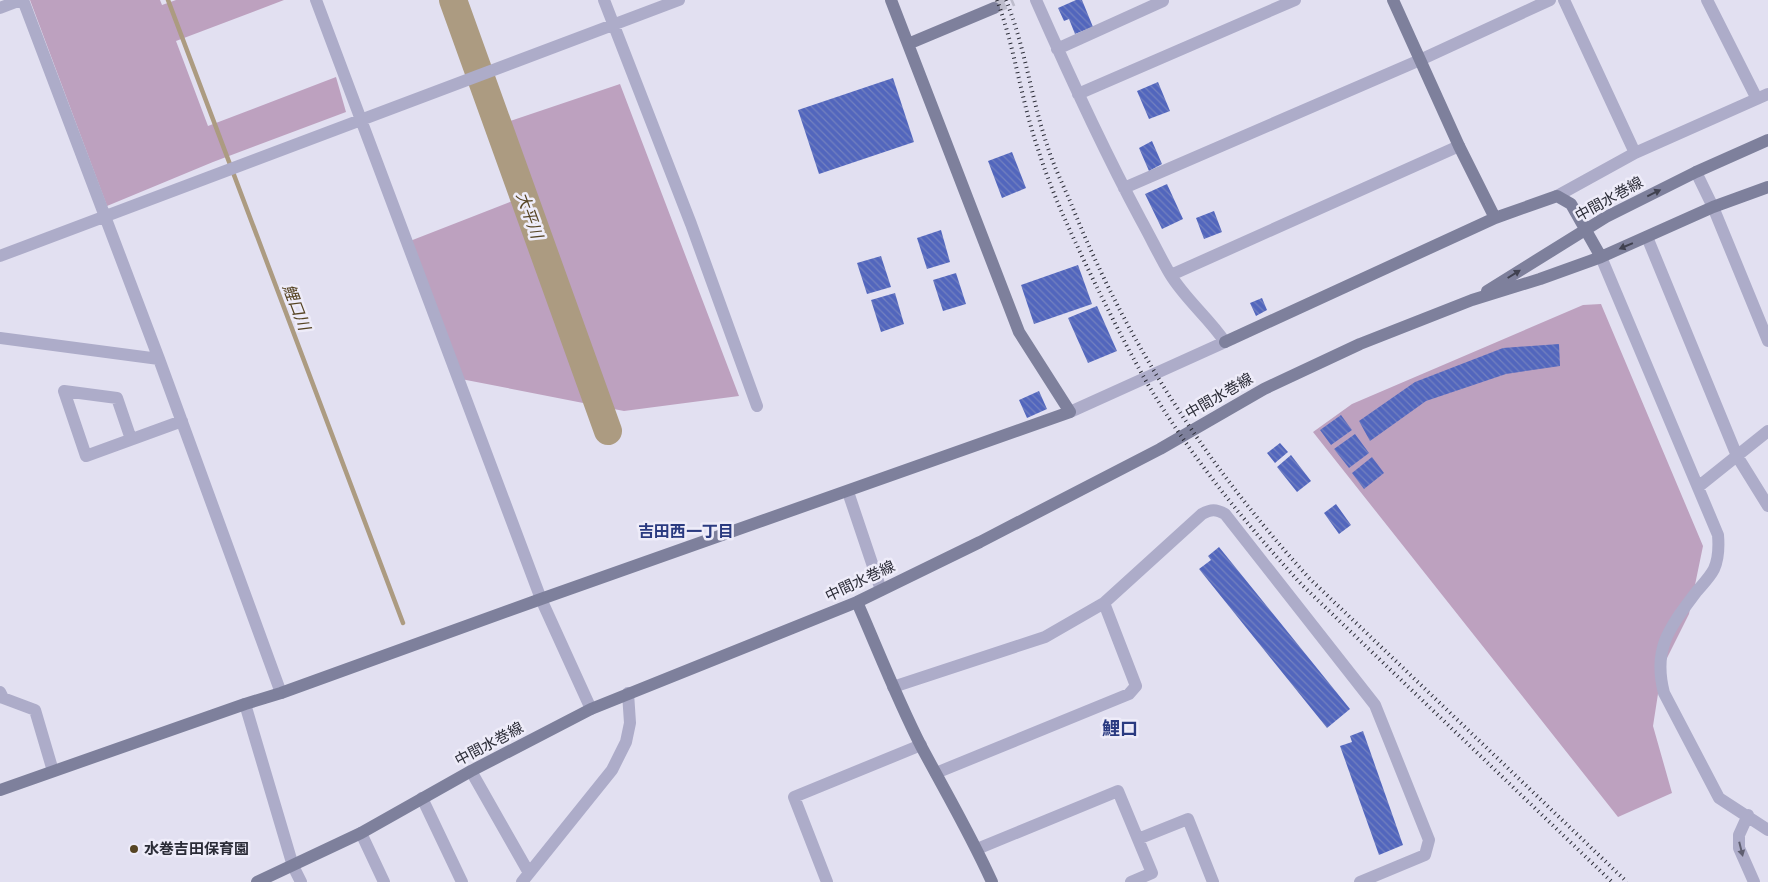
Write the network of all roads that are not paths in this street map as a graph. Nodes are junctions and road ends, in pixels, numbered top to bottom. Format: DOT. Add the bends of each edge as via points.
graph roads {
  1 [pos="22,0"];
  2 [pos="316,0"];
  3 [pos="604,0"];
  4 [pos="679,0"];
  5 [pos="892,0"];
  6 [pos="1036,0"];
  7 [pos="1295,0"];
  8 [pos="1393,0"];
  9 [pos="1550,0"];
  10 [pos="1564,0"];
  11 [pos="1707,0"];
  12 [pos="1163,1"];
  13 [pos="0,8"];
  14 [pos="994,8"];
  15 [pos="614,25"];
  16 [pos="908,44"];
  17 [pos="1058,48"];
  18 [pos="1420,60"];
  19 [pos="1078,94"];
  20 [pos="1763,96"];
  21 [pos="360,120"];
  22 [pos="1768,140"];
  23 [pos="1459,146"];
  24 [pos="1635,153"];
  25 [pos="1696,172"];
  26 [pos="1768,187"];
  27 [pos="1124,188"];
  28 [pos="1557,196"];
  29 [pos="1713,207"];
  30 [pos="105,216"];
  31 [pos="1495,218"];
  32 [pos="1585,230"];
  33 [pos="1647,237"];
  34 [pos="0,256"];
  35 [pos="1601,257"];
  36 [pos="1171,275"];
  37 [pos="1472,300"];
  38 [pos="0,338"];
  39 [pos="1768,341"];
  40 [pos="1225,342"];
  41 [pos="159,359"];
  42 [pos="757,406"];
  43 [pos="1070,412"];
  44 [pos="182,421"];
  45 [pos="1768,431"];
  46 [pos="131,439"];
  47 [pos="1737,456"];
  48 [pos="1698,487"];
  49 [pos="848,492"];
  50 [pos="1768,506"];
  51 [pos="881,590"];
  52 [pos="541,599"];
  53 [pos="857,602"];
  54 [pos="1104,603"];
  55 [pos="893,687"];
  56 [pos="0,692"];
  57 [pos="281,693"];
  58 [pos="628,693"];
  59 [pos="245,704"];
  60 [pos="591,709"];
  61 [pos="921,745"];
  62 [pos="53,771"];
  63 [pos="471,771"];
  64 [pos="936,773"];
  65 [pos="0,790"];
  66 [pos="422,798"];
  67 [pos="1748,815"];
  68 [pos="1768,830"];
  69 [pos="360,833"];
  70 [pos="1138,838"];
  71 [pos="977,849"];
  72 [pos="294,866"];
  73 [pos="526,877"];
  74 [pos="257,882"];
  75 [pos="301,882"];
  76 [pos="384,882"];
  77 [pos="462,882"];
  78 [pos="828,882"];
  79 [pos="992,882"];
  80 [pos="1131,882"];
  81 [pos="1213,882"];
  82 [pos="1360,882"];
  83 [pos="1754,882"];
  1 -- 13 [label="street"];
  1 -- 30 [label="street"];
  2 -- 21 [label="street"];
  3 -- 15 [label="street"];
  4 -- 15 [label="street"];
  5 -- 16 [label="street"];
  6 -- 17 [label="street"];
  7 -- 19 [label="street"];
  8 -- 18 [label="street"];
  9 -- 18 [label="street"];
  10 -- 24 [label="street"];
  11 -- 20 [label="street"];
  12 -- 17 [label="street"];
  14 -- 16 [label="street"];
  15 -- 21 [label="street"];
  15 -- 42 [label="street"];
  16 -- 43 [label="street" via="1018,332"];
  17 -- 19 [label="street"];
  18 -- 23 [label="street"];
  18 -- 27 [label="street"];
  19 -- 27 [label="street"];
  20 -- 24 [label="street"];
  21 -- 30 [label="street"];
  21 -- 52 [label="street"];
  22 -- 25 [label="street, 中間水巻線"];
  23 -- 31 [label="street"];
  23 -- 36 [label="street"];
  24 -- 28 [label="street"];
  25 -- 29 [label="street"];
  32 -- 25 [label="street, 中間水巻線, one-way" via="1606,216"];
  26 -- 29 [label="street, 中間水巻線"];
  27 -- 36 [label="street"];
  28 -- 31 [label="street"];
  28 -- 32 [label="street" via="1571,204"];
  29 -- 33 [label="street, 中間水巻線"];
  29 -- 39 [label="street"];
  30 -- 34 [label="street"];
  30 -- 41 [label="street"];
  31 -- 40 [label="street"];
  32 -- 35 [label="street"];
  37 -- 32 [label="street, 中間水巻線, one-way"];
  33 -- 35 [label="street, 中間水巻線, one-way"];
  33 -- 47 [label="street"];
  35 -- 37 [label="street, 中間水巻線"];
  35 -- 48 [label="street"];
  36 -- 40 [label="street"];
  37 -- 51 [label="street, 中間水巻線" via="1360,344 1264,389 1152,454"];
  38 -- 41 [label="street"];
  40 -- 43 [label="street"];
  41 -- 44 [label="street"];
  43 -- 49 [label="street"];
  44 -- 46 [label="street"];
  44 -- 57 [label="street"];
  45 -- 47 [label="street"];
  46 -- 46 [label="street" via="86,456 64,391 117,398"];
  47 -- 48 [label="street"];
  47 -- 50 [label="street"];
  48 -- 67 [label="street" via="1718,535 1717,560 1713,571 1665,640 1659,659 1659,676 1664,693 1719,798"];
  49 -- 51 [label="street"];
  49 -- 52 [label="street"];
  51 -- 53 [label="street, 中間水巻線"];
  52 -- 57 [label="street"];
  52 -- 60 [label="street"];
  53 -- 55 [label="street"];
  53 -- 58 [label="street, 中間水巻線"];
  54 -- 55 [label="street" via="1045,637"];
  54 -- 64 [label="street" via="1136,686 1129,694"];
  54 -- 82 [label="street" via="1202,514 1210,510 1226,514 1376,705 1429,840 1424,855"];
  55 -- 61 [label="street"];
  56 -- 62 [label="street" via="2,698 35,710"];
  57 -- 59 [label="street"];
  58 -- 60 [label="street, 中間水巻線"];
  58 -- 73 [label="street" via="630,723 626,742 612,770"];
  59 -- 62 [label="street"];
  59 -- 72 [label="street"];
  60 -- 63 [label="street, 中間水巻線"];
  61 -- 64 [label="street"];
  61 -- 78 [label="street" via="794,797"];
  62 -- 65 [label="street"];
  63 -- 66 [label="street, 中間水巻線"];
  63 -- 73 [label="street"];
  64 -- 71 [label="street"];
  66 -- 69 [label="street, 中間水巻線"];
  66 -- 77 [label="street"];
  67 -- 68 [label="street"];
  67 -- 83 [label="street, one-way" via="1739,835 1739,848"];
  69 -- 72 [label="street, 中間水巻線"];
  69 -- 76 [label="street"];
  70 -- 71 [label="street" via="1118,791"];
  70 -- 80 [label="street" via="1152,873"];
  70 -- 81 [label="street" via="1188,819"];
  71 -- 79 [label="street"];
  72 -- 74 [label="street, 中間水巻線"];
  72 -- 75 [label="street"];
}
